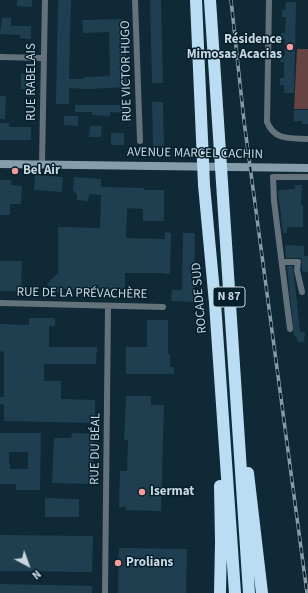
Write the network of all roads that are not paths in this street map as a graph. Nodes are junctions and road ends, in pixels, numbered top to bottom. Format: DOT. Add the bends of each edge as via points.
graph roads {
  1 [pos="44,0"];
  2 [pos="134,0"];
  3 [pos="196,0"];
  4 [pos="210,0"];
  5 [pos="269,0"];
  6 [pos="0,57"];
  7 [pos="43,58"];
  8 [pos="308,139"];
  9 [pos="140,141"];
  10 [pos="0,164"];
  11 [pos="42,164"];
  12 [pos="308,168"];
  13 [pos="308,178"];
  14 [pos="282,262"];
  15 [pos="302,292"];
  16 [pos="0,303"];
  17 [pos="108,306"];
  18 [pos="163,307"];
  19 [pos="290,329"];
  20 [pos="220,359"];
  21 [pos="234,372"];
  22 [pos="105,593"];
  23 [pos="220,593"];
  24 [pos="235,593"];
  25 [pos="248,593"];
  26 [pos="262,593"];
  1 -- 7 [label="street, RUE RABELAIS"];
  2 -- 9 [label="street, RUE VICTOR HUGO"];
  3 -- 20 [label="highway, ROCADE SUD / N 87" via="204,185"];
  4 -- 21 [label="highway, N 87"];
  5 -- 8 [label="street, AVENUE MARCEL CACHIN" via="267,122 270,130 277,136"];
  6 -- 7 [label="street"];
  7 -- 11 [label="street, RUE RABELAIS"];
  10 -- 11 [label="street, AVENUE MARCEL CACHIN"];
  11 -- 12 [label="street, AVENUE MARCEL CACHIN"];
  13 -- 14 [label="street" via="273,177"];
  14 -- 15 [label="street" via="298,262 297,270"];
  14 -- 19 [label="street"];
  16 -- 17 [label="street, RUE DE LA PRÉVACHÈRE"];
  17 -- 18 [label="street, RUE DE LA PRÉVACHÈRE"];
  17 -- 22 [label="street, RUE DU BÉAL"];
  20 -- 23 [label="highway"];
  20 -- 24 [label="highway, ROCADE SUD / N 87"];
  21 -- 25 [label="highway, N 87"];
  21 -- 26 [label="highway"];
}
